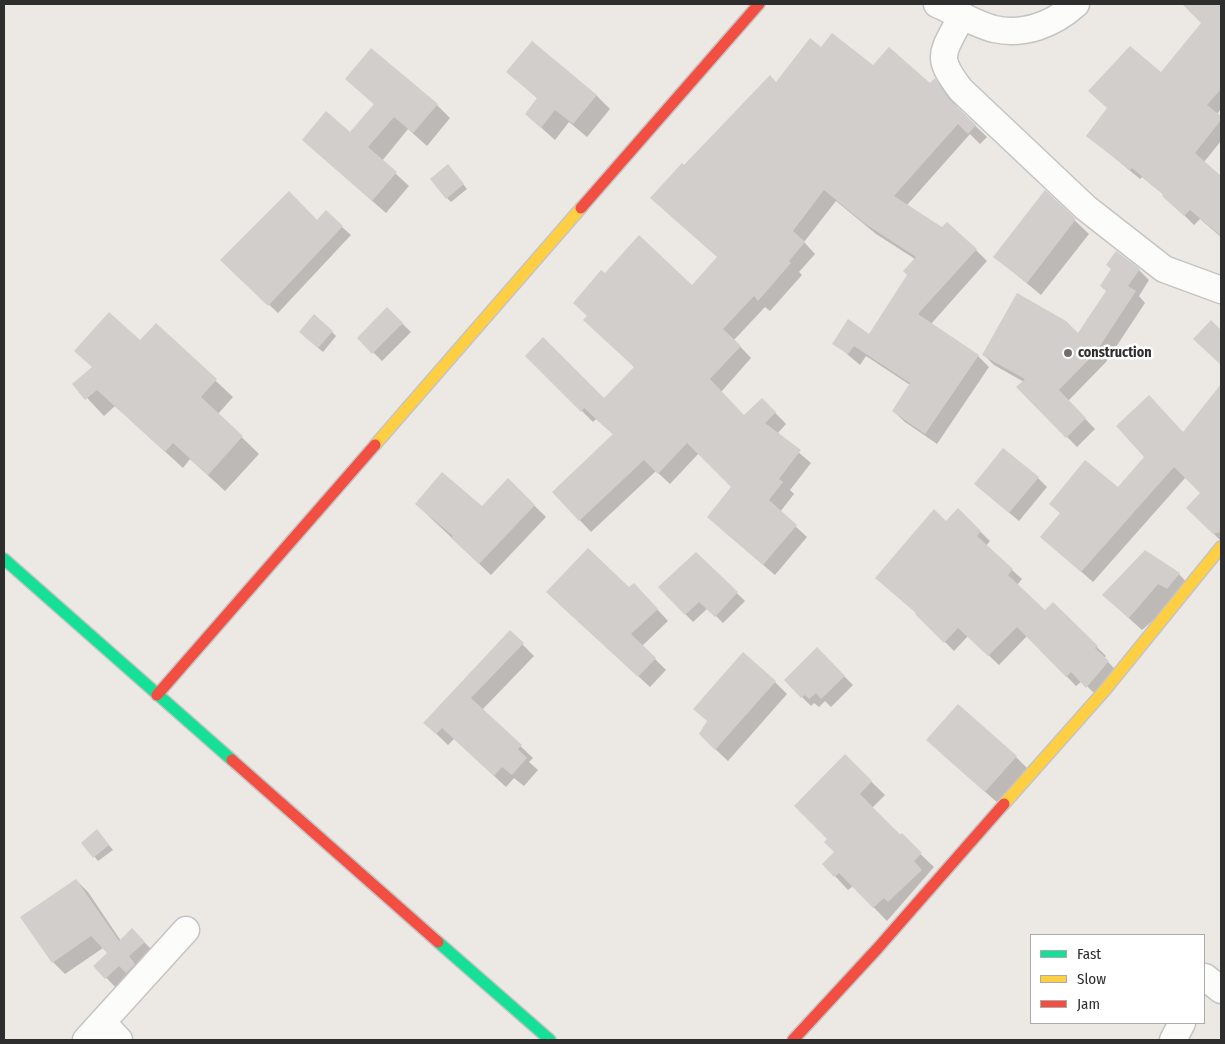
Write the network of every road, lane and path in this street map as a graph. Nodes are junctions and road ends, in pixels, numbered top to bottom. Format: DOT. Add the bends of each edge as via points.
graph roads {
  1 [pos="759,4"];
  2 [pos="937,4"];
  3 [pos="1076,4"];
  4 [pos="962,15"];
  5 [pos="1221,290"];
  6 [pos="1221,547"];
  7 [pos="4,559"];
  8 [pos="157,696"];
  9 [pos="186,930"];
  10 [pos="1205,977"];
  11 [pos="1221,990"];
  12 [pos="1181,1024"];
  13 [pos="102,1034"];
  14 [pos="550,1040"];
  15 [pos="793,1040"];
  16 [pos="1173,1040"];
  1 -- 8 [label="main road"];
  2 -- 4 [label="street"];
  3 -- 4 [label="street" via="1049,24 1027,30 995,29"];
  4 -- 5 [label="street" via="942,57 945,69 961,90 1086,208 1164,269"];
  6 -- 15 [label="main road" via="1105,690"];
  7 -- 8 [label="main road"];
  8 -- 14 [label="main road"];
  9 -- 13 [label="street"];
  10 -- 11 [label="street"];
  12 -- 16 [label="street"];
}
